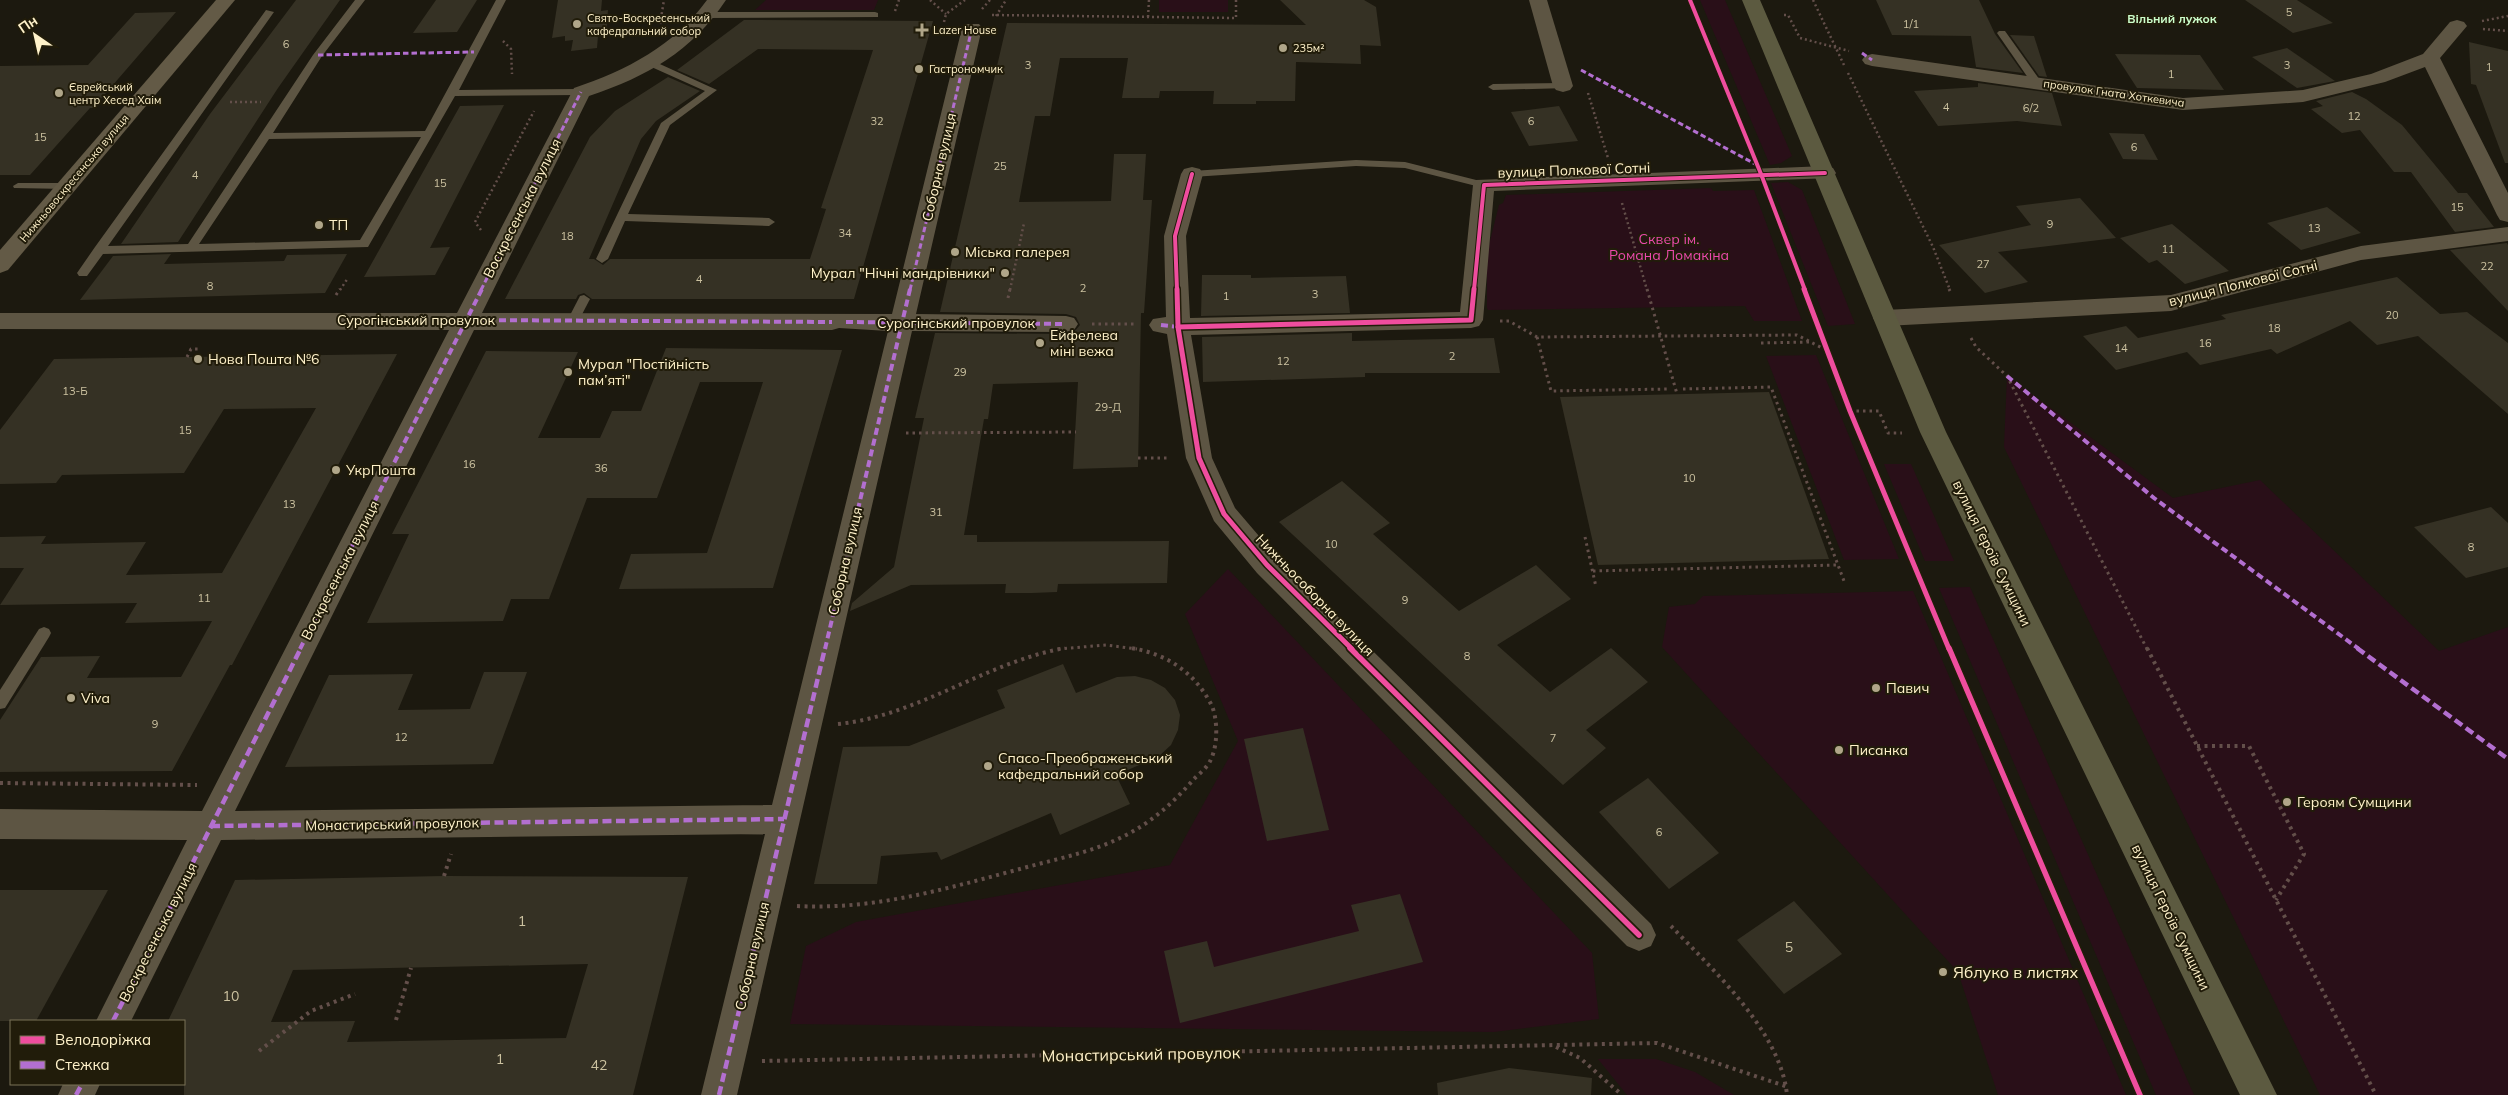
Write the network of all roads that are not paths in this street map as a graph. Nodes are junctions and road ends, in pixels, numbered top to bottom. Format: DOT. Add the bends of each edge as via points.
graph roads {
  1 [pos="226,0"];
  2 [pos="360,0"];
  3 [pos="501,0"];
  4 [pos="1538,0"];
  5 [pos="1754,7"];
  6 [pos="712,8"];
  7 [pos="269,12"];
  8 [pos="875,15"];
  9 [pos="979,21"];
  10 [pos="2457,26"];
  11 [pos="2002,33"];
  12 [pos="2430,58"];
  13 [pos="1872,60"];
  14 [pos="651,63"];
  15 [pos="2037,83"];
  16 [pos="1562,86"];
  17 [pos="1493,87"];
  18 [pos="581,92"];
  19 [pos="452,93"];
  20 [pos="429,134"];
  21 [pos="266,136"];
  22 [pos="1825,173"];
  23 [pos="1192,174"];
  24 [pos="1484,185"];
  25 [pos="18,186"];
  26 [pos="68,186"];
  27 [pos="2508,215"];
  28 [pos="621,217"];
  29 [pos="769,222"];
  30 [pos="2508,234"];
  31 [pos="191,248"];
  32 [pos="99,250"];
  33 [pos="602,259"];
  34 [pos="0,265"];
  35 [pos="83,273"];
  36 [pos="584,299"];
  37 [pos="1885,318"];
  38 [pos="0,320"];
  39 [pos="466,320"];
  40 [pos="573,321"];
  41 [pos="902,322"];
  42 [pos="1066,324"];
  43 [pos="1170,326"];
  44 [pos="44,633"];
  45 [pos="0,703"];
  46 [pos="784,819"];
  47 [pos="0,824"];
  48 [pos="211,826"];
  49 [pos="1639,935"];
  50 [pos="114,1020"];
  51 [pos="719,1095"];
  52 [pos="2259,1095"];
  1 -- 26 [label="street, Нижньовоскресенська вулиця"];
  2 -- 21 [label="lane" via="318,55"];
  3 -- 19 [label="lane"];
  4 -- 16 [label="street"];
  5 -- 22 [label="main road, вулиця Героїв Сумщини"];
  6 -- 8 [label="lane"];
  6 -- 14 [label="street" via="678,44"];
  7 -- 32 [label="lane"];
  9 -- 41 [label="street, Соборна вулиця"];
  10 -- 12 [label="street, провулок Гната Хоткевича"];
  11 -- 15 [label="lane"];
  12 -- 15 [label="street, провулок Гната Хоткевича" via="2378,78 2303,96 2183,104"];
  12 -- 27 [label="street"];
  13 -- 15 [label="street, провулок Гната Хоткевича"];
  14 -- 18 [label="street" via="609,84"];
  14 -- 28 [label="lane" via="712,90 666,123"];
  16 -- 17 [label="lane"];
  18 -- 19 [label="lane"];
  18 -- 39 [label="street, Воскресенська вулиця"];
  19 -- 20 [label="lane"];
  20 -- 21 [label="lane"];
  20 -- 31 [label="lane" via="364,244"];
  21 -- 31 [label="lane"];
  22 -- 24 [label="street, вулиця Полкової Сотні"];
  22 -- 37 [label="main road, вулиця Героїв Сумщини"];
  23 -- 24 [label="lane" via="1356,163 1405,165"];
  23 -- 43 [label="street, Нижньособорна вулиця" via="1175,236"];
  24 -- 43 [label="street, вулиця Полкової Сотні" via="1472,320"];
  25 -- 26 [label="lane"];
  26 -- 34 [label="street, Нижньовоскресенська вулиця"];
  28 -- 29 [label="lane"];
  28 -- 33 [label="lane"];
  30 -- 37 [label="street, вулиця Полкової Сотні" via="2361,253 2171,303"];
  31 -- 32 [label="lane"];
  32 -- 35 [label="lane"];
  36 -- 40 [label="lane"];
  37 -- 52 [label="main road, вулиця Героїв Сумщини" via="1933,432"];
  38 -- 39 [label="street, Сурогінський провулок"];
  39 -- 40 [label="street, Сурогінський провулок"];
  39 -- 48 [label="street, Воскресенська вулиця"];
  40 -- 41 [label="street, Сурогінський провулок"];
  41 -- 42 [label="street, Сурогінський провулок"];
  41 -- 46 [label="street, Соборна вулиця"];
  43 -- 49 [label="street, Нижньособорна вулиця" via="1199,458 1224,514 1267,565"];
  44 -- 45 [label="lane"];
  46 -- 48 [label="street, Монастирський провулок"];
  46 -- 51 [label="street, Соборна вулиця"];
  47 -- 48 [label="street, Монастирський провулок"];
  48 -- 50 [label="street, Воскресенська вулиця"];
}
